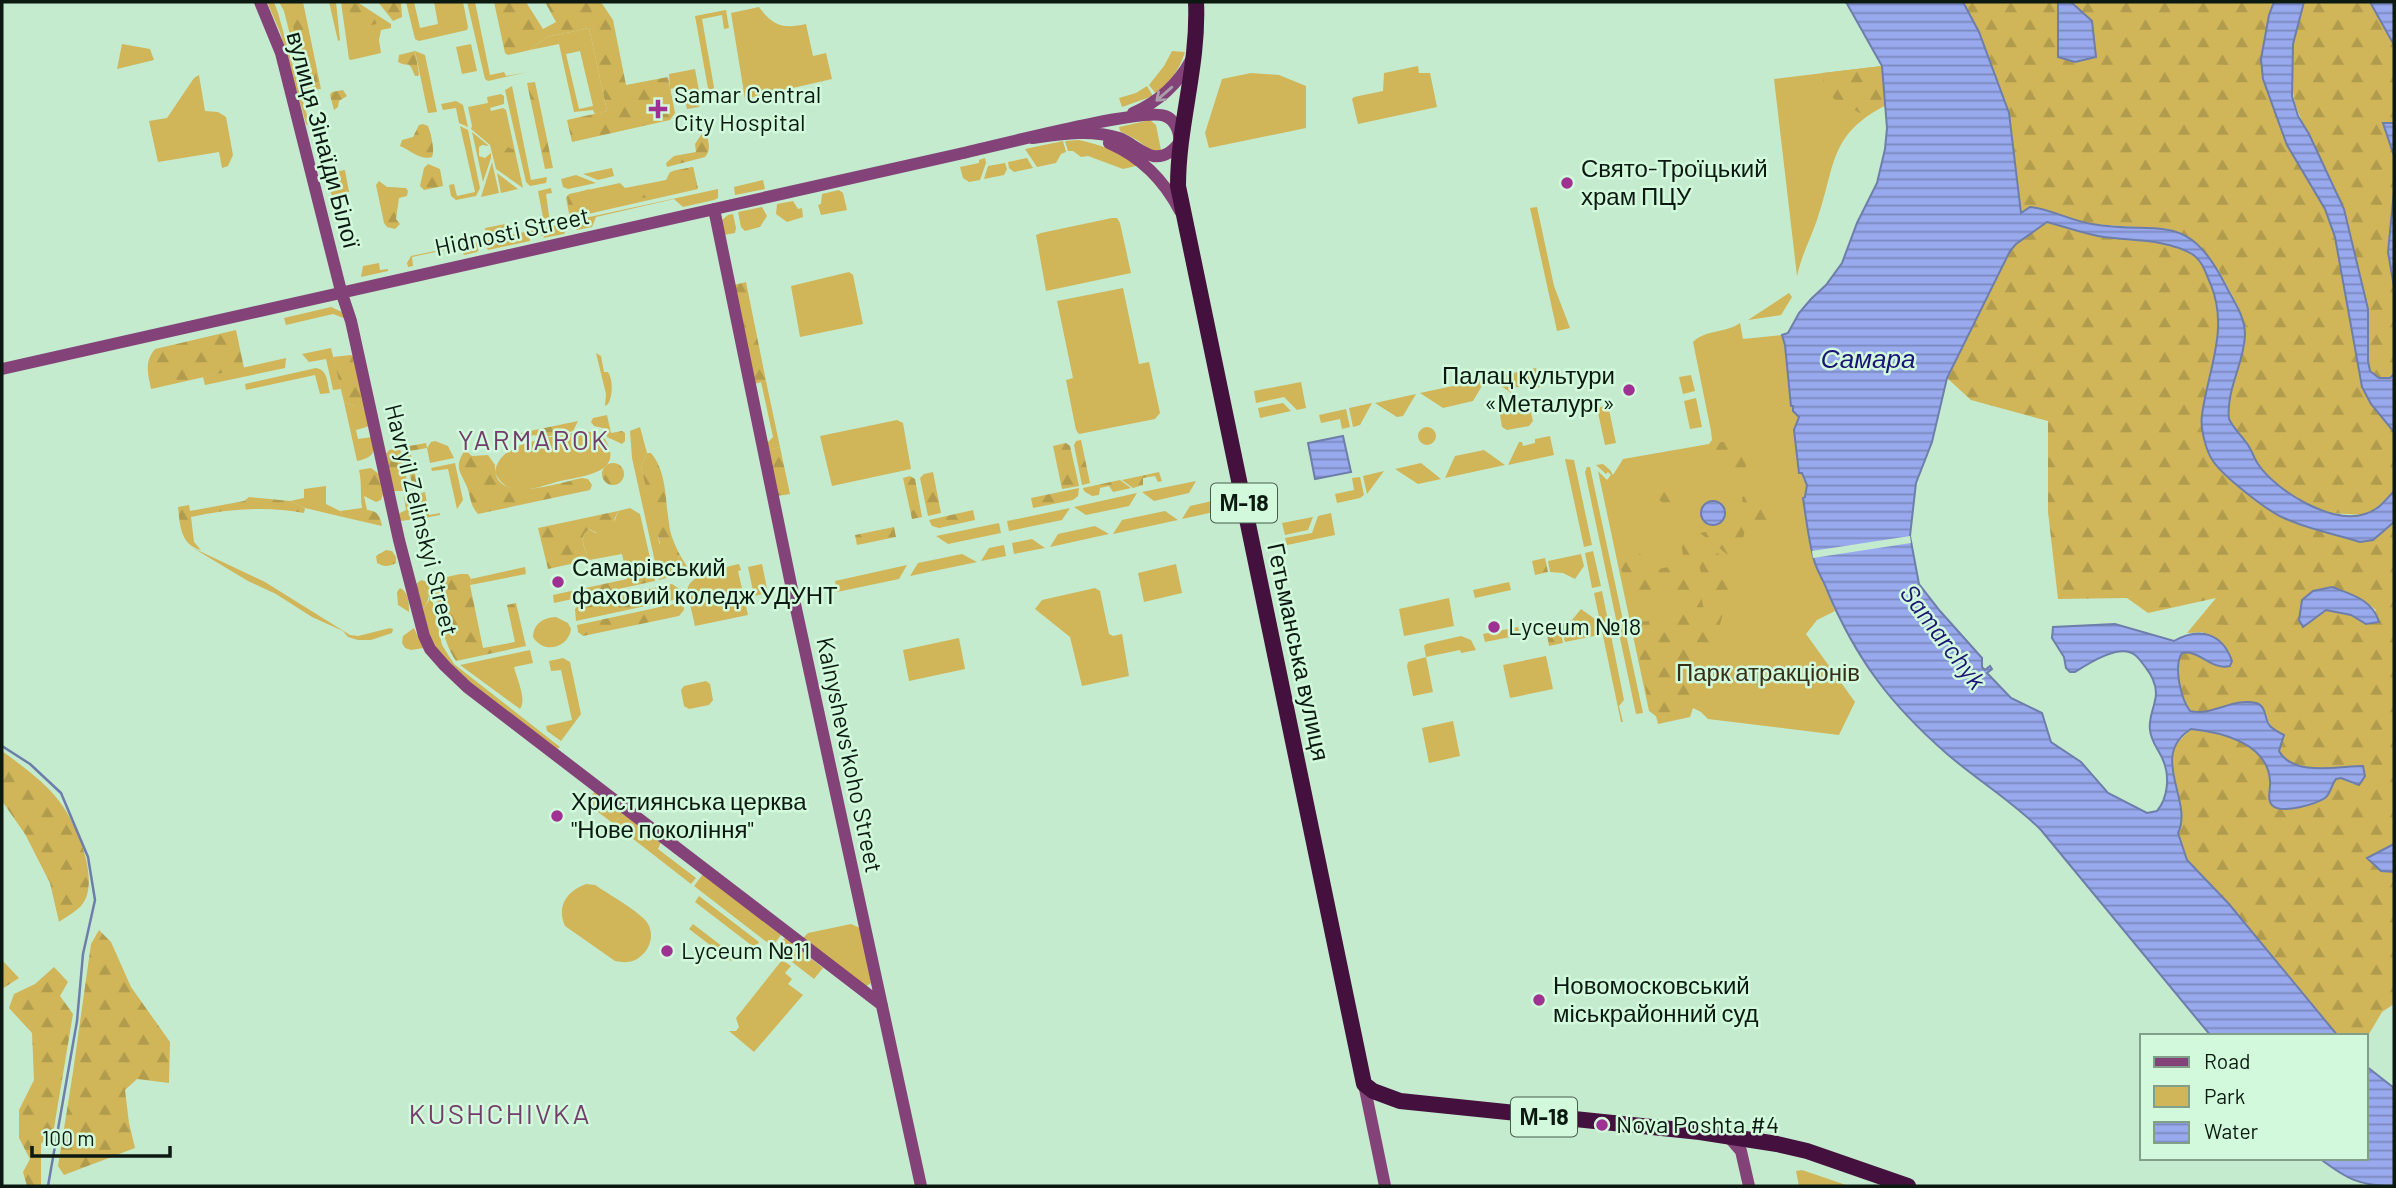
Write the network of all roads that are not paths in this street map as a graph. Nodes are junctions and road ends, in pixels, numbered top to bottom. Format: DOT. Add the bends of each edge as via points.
graph roads {
  1 [pos="260,2"];
  2 [pos="1196,2"];
  3 [pos="1196,50"];
  4 [pos="1116,120"];
  5 [pos="1032,138"];
  6 [pos="1180,142"];
  7 [pos="714,209"];
  8 [pos="1186,224"];
  9 [pos="341,291"];
  10 [pos="2,369"];
  11 [pos="882,1005"];
  12 [pos="1364,1084"];
  13 [pos="1728,1136"];
  14 [pos="921,1186"];
  15 [pos="1385,1186"];
  16 [pos="1749,1186"];
  17 [pos="1908,1186"];
  1 -- 9 [label="street, вулиця Зінаїди Білої" via="281,53"];
  2 -- 3 [label="highway, Гетьманська вулиця / М-18"];
  3 -- 4 [label="street, Hidnosti Street, one-way" via="1175,84 1159,99"];
  3 -- 6 [label="highway, Гетьманська вулиця / М-18"];
  4 -- 5 [label="street, Hidnosti Street"];
  4 -- 6 [label="street, Hidnosti Street" via="1155,113 1167,116 1179,132"];
  5 -- 6 [label="street, Hidnosti Street" via="1096,133 1121,139 1153,156 1172,152"];
  5 -- 7 [label="street, Hidnosti Street"];
  5 -- 8 [label="street, Hidnosti Street" via="1087,138 1123,149 1157,177"];
  6 -- 8 [label="highway, Гетьманська вулиця / М-18" via="1178,187"];
  7 -- 9 [label="street, Hidnosti Street"];
  7 -- 11 [label="street, Kalnyshevsʹkoho Street"];
  8 -- 12 [label="highway, Гетьманська вулиця / М-18"];
  9 -- 10 [label="street, Hidnosti Street"];
  9 -- 11 [label="street, Havryil Zelinskyi Street" via="399,540 430,649 467,687"];
  11 -- 14 [label="street, Kalnyshevsʹkoho Street"];
  12 -- 13 [label="highway, М-18" via="1400,1101"];
  12 -- 15 [label="street, Гетьманська вулиця"];
  13 -- 16 [label="street" via="1741,1152"];
  13 -- 17 [label="highway, М-18" via="1807,1151"];
}
